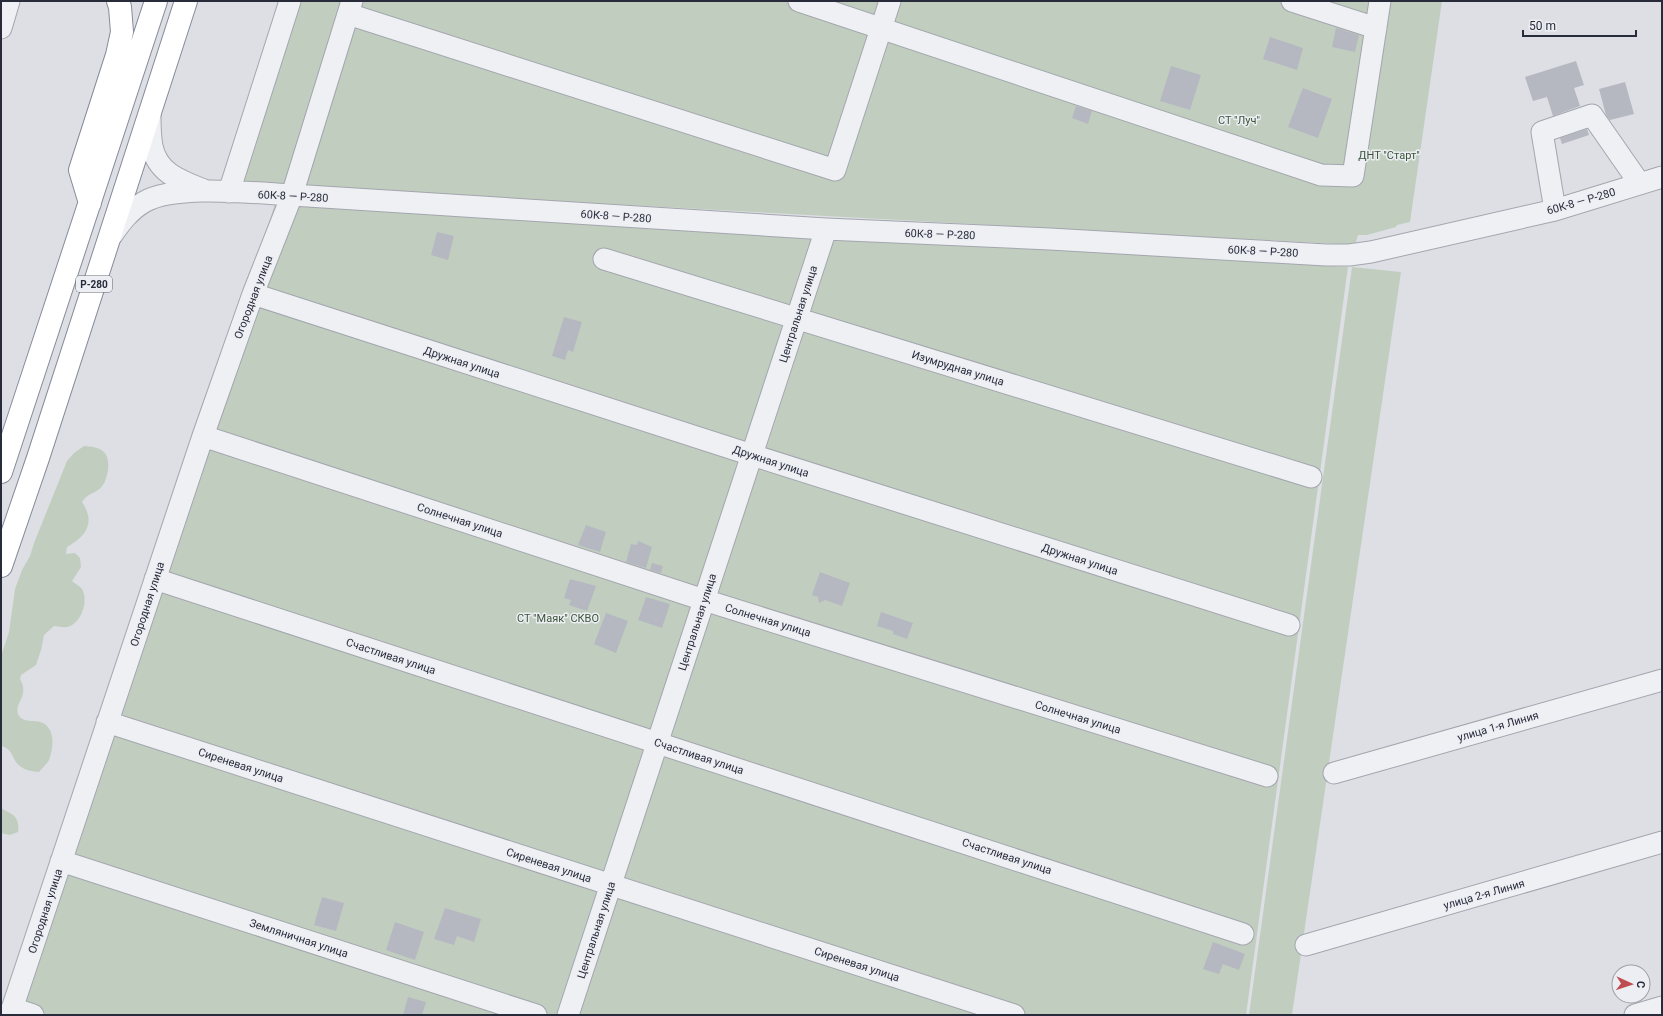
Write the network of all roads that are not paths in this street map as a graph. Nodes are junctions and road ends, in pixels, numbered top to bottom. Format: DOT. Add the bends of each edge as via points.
graph roads {
  1 [pos="9,1"];
  2 [pos="118,1"];
  3 [pos="156,1"];
  4 [pos="186,1"];
  5 [pos="290,1"];
  6 [pos="798,1"];
  7 [pos="890,1"];
  8 [pos="1292,1"];
  9 [pos="1380,1"];
  10 [pos="350,7"];
  11 [pos="1,28"];
  12 [pos="881,28"];
  13 [pos="1376,28"];
  14 [pos="150,112"];
  15 [pos="1662,177"];
  16 [pos="1640,184"];
  17 [pos="208,192"];
  18 [pos="229,192"];
  19 [pos="292,195"];
  20 [pos="90,203"];
  21 [pos="1555,210"];
  22 [pos="826,229"];
  23 [pos="108,240"];
  24 [pos="604,259"];
  25 [pos="253,294"];
  26 [pos="797,318"];
  27 [pos="203,436"];
  28 [pos="10,447"];
  29 [pos="752,455"];
  30 [pos="38,458"];
  31 [pos="1,472"];
  32 [pos="1311,477"];
  33 [pos="1,566"];
  34 [pos="155,579"];
  35 [pos="704,600"];
  36 [pos="1289,625"];
  37 [pos="1662,680"];
  38 [pos="108,722"];
  39 [pos="658,742"];
  40 [pos="1334,773"];
  41 [pos="1268,776"];
  42 [pos="1662,842"];
  43 [pos="61,862"];
  44 [pos="611,884"];
  45 [pos="1243,934"];
  46 [pos="1306,945"];
  47 [pos="1662,1007"];
  48 [pos="11,1012"];
  49 [pos="33,1015"];
  50 [pos="536,1015"];
  51 [pos="568,1015"];
  52 [pos="1014,1015"];
  53 [pos="1635,1015"];
  1 -- 11 [label="street"];
  2 -- 20 [label="highway" via="122,32 117,55 80,170"];
  3 -- 20 [label="highway, Р-280"];
  4 -- 14 [label="highway, Р-280"];
  5 -- 18 [label="street"];
  6 -- 12 [label="street"];
  7 -- 12 [label="street"];
  8 -- 13 [label="street"];
  9 -- 13 [label="street"];
  10 -- 12 [label="street" via="836,170"];
  10 -- 19 [label="street, Огородная улица"];
  12 -- 13 [label="street" via="1321,175 1353,176"];
  14 -- 17 [label="street, 60К-8 — Р-280" via="152,146 158,162 170,175"];
  14 -- 23 [label="highway, Р-280"];
  15 -- 16 [label="street, 60К-8 — Р-280"];
  16 -- 21 [label="street, 60К-8 — Р-280"];
  16 -- 21 [label="street" via="1592,116 1542,132"];
  17 -- 18 [label="street, 60К-8 — Р-280"];
  17 -- 23 [label="street, 60К-8 — Р-280" via="176,194 144,202 128,214"];
  18 -- 19 [label="street, 60К-8 — Р-280"];
  19 -- 22 [label="street, 60К-8 — Р-280"];
  19 -- 25 [label="street, Огородная улица"];
  20 -- 28 [label="highway, Р-280"];
  21 -- 22 [label="street, 60К-8 — Р-280" via="1349,255"];
  22 -- 26 [label="street, Центральная улица"];
  23 -- 30 [label="highway, Р-280"];
  24 -- 26 [label="street, Изумрудная улица"];
  25 -- 27 [label="street, Огородная улица"];
  25 -- 29 [label="street, Дружная улица"];
  26 -- 29 [label="street, Центральная улица"];
  26 -- 32 [label="street, Изумрудная улица"];
  27 -- 34 [label="street, Огородная улица"];
  27 -- 35 [label="street, Солнечная улица"];
  28 -- 30 [label="highway" via="15,455 27,460"];
  28 -- 31 [label="highway, Р-280"];
  29 -- 35 [label="street, Центральная улица"];
  29 -- 36 [label="street, Дружная улица"];
  30 -- 33 [label="highway, Р-280"];
  34 -- 38 [label="street, Огородная улица"];
  34 -- 39 [label="street, Счастливая улица"];
  35 -- 39 [label="street, Центральная улица"];
  35 -- 41 [label="street, Солнечная улица"];
  37 -- 40 [label="street, улица 1-я Линия"];
  38 -- 43 [label="street, Огородная улица"];
  38 -- 44 [label="street, Сиреневая улица"];
  39 -- 44 [label="street, Центральная улица"];
  39 -- 45 [label="street, Счастливая улица"];
  42 -- 46 [label="street, улица 2-я Линия"];
  43 -- 48 [label="street, Огородная улица"];
  43 -- 50 [label="street, Земляничная улица"];
  44 -- 51 [label="street, Центральная улица"];
  44 -- 52 [label="street, Сиреневая улица"];
  47 -- 53 [label="street"];
  48 -- 49 [label="street"];
}
